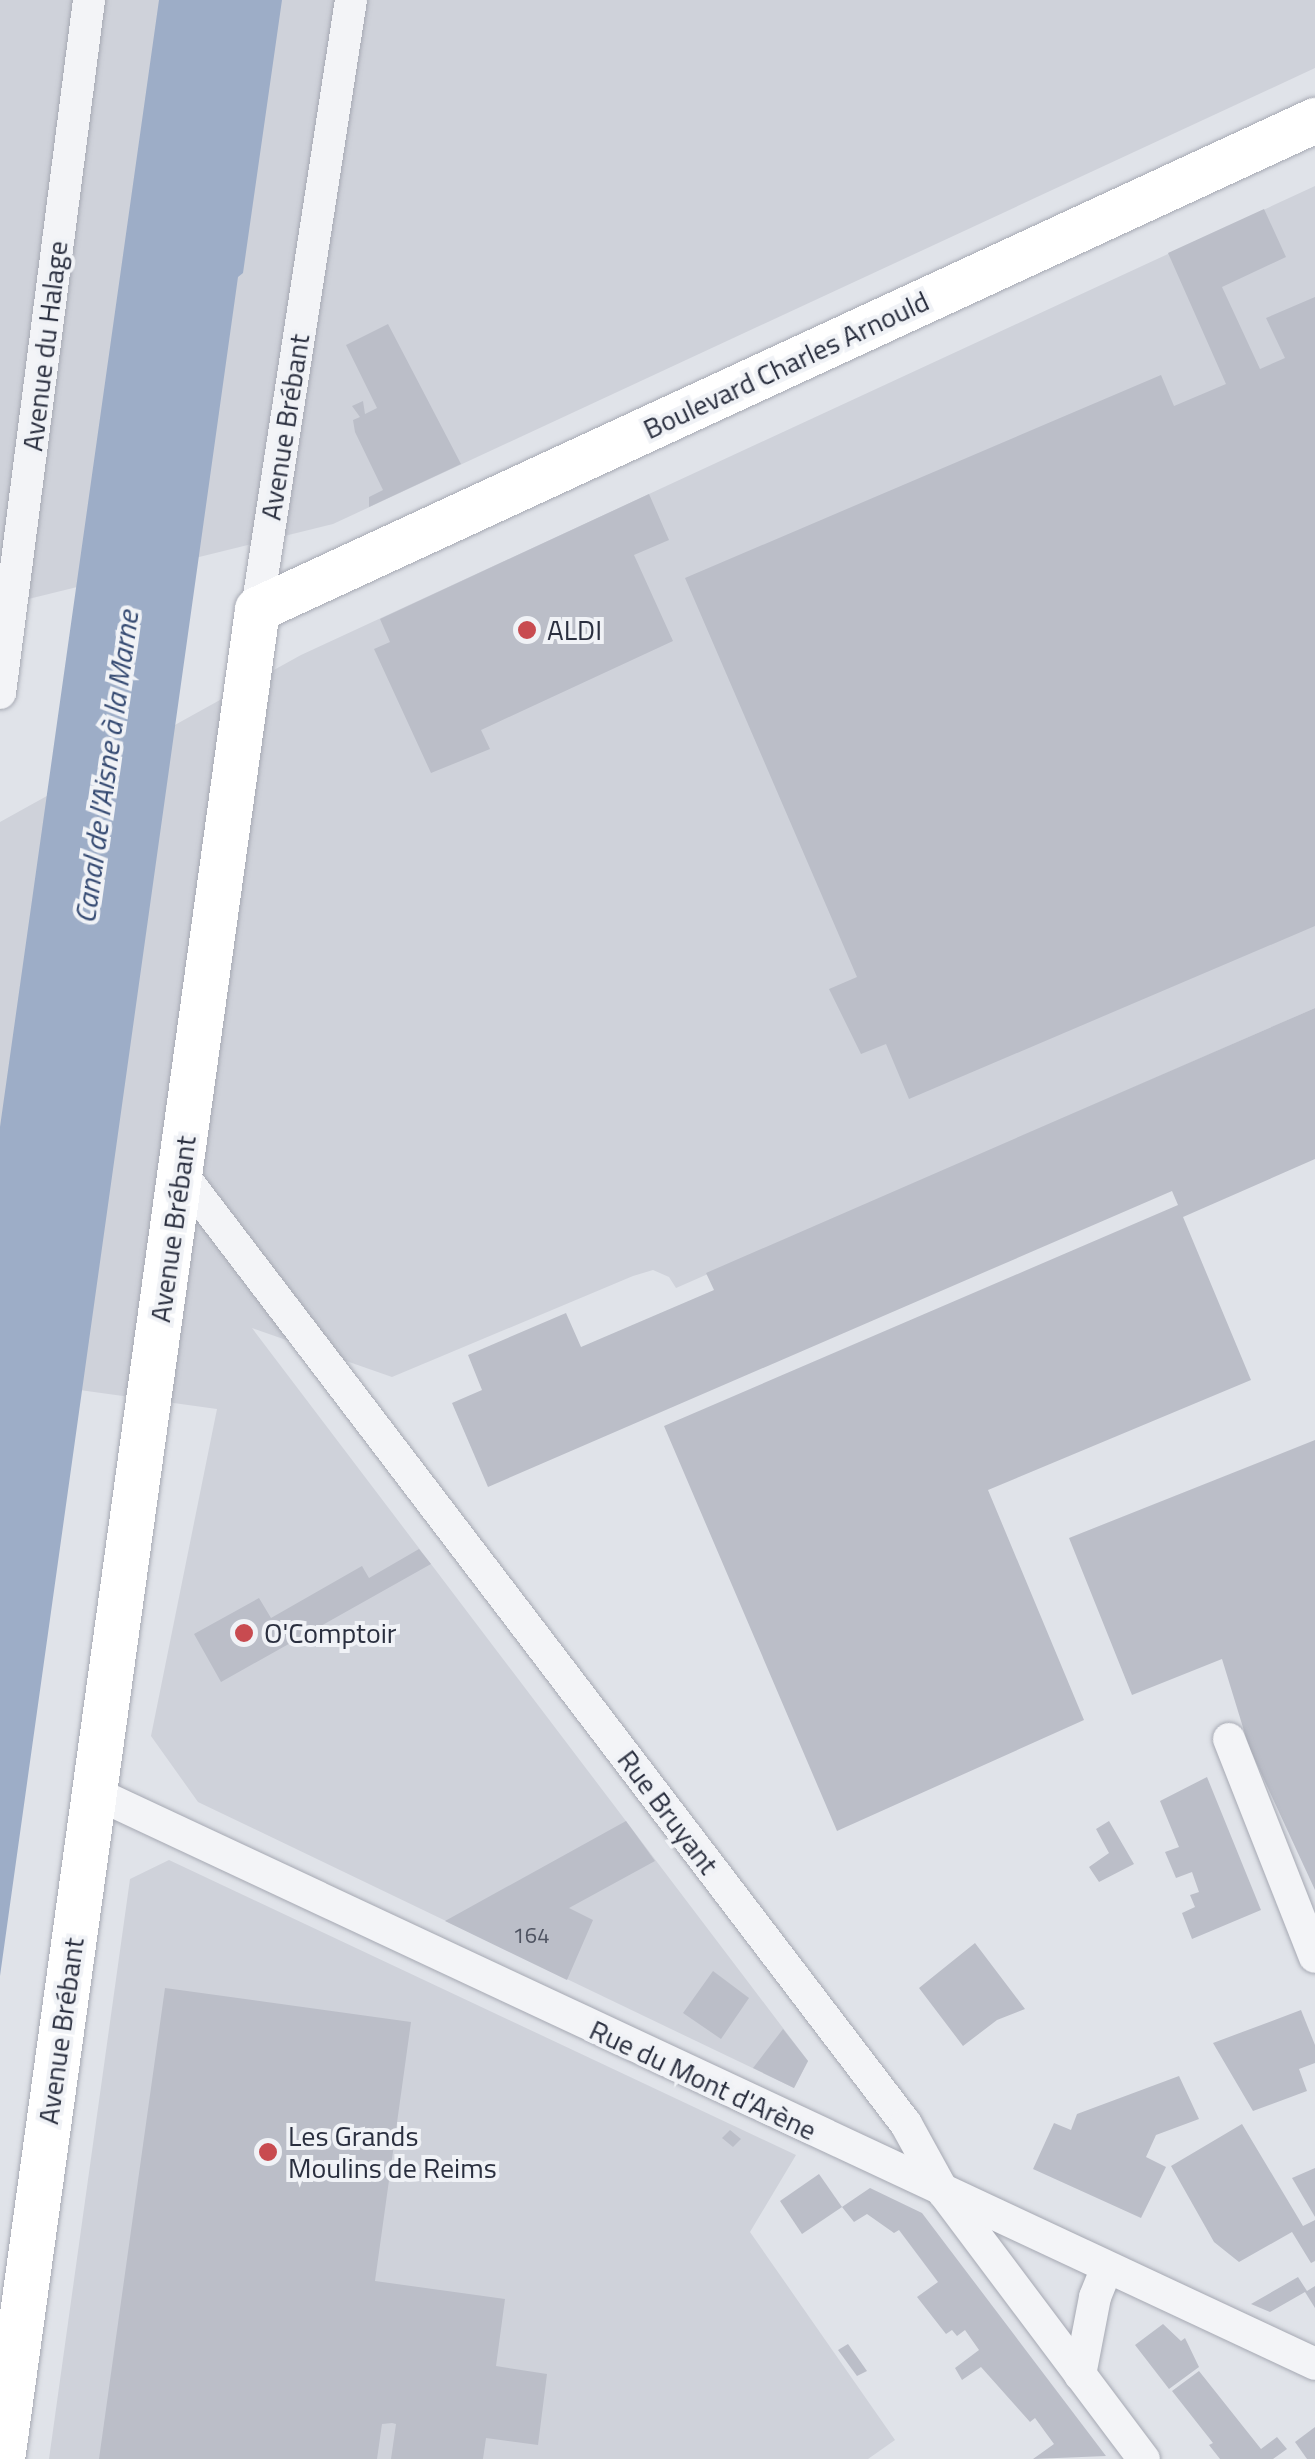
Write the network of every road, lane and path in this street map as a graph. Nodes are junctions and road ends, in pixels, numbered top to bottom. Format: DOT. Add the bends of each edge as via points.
graph roads {
  1 [pos="89,0"];
  2 [pos="351,0"];
  3 [pos="1315,120"];
  4 [pos="257,610"];
  5 [pos="0,693"];
  6 [pos="181,1173"];
  7 [pos="1230,1738"];
  8 [pos="93,1792"];
  9 [pos="1315,1956"];
  10 [pos="944,2194"];
  11 [pos="1106,2270"];
  12 [pos="1315,2364"];
  13 [pos="1080,2374"];
  14 [pos="2,2459"];
  15 [pos="1144,2459"];
  1 -- 5 [label="street, Avenue du Halage"];
  2 -- 4 [label="street, Avenue Brébant"];
  3 -- 4 [label="main road, Boulevard Charles Arnould"];
  4 -- 6 [label="main road, Avenue Brébant"];
  6 -- 8 [label="main road, Avenue Brébant"];
  6 -- 10 [label="street, Rue Bruyant" via="906,2124"];
  7 -- 9 [label="street"];
  8 -- 10 [label="street, Rue du Mont d'Arène"];
  8 -- 14 [label="main road, Avenue Brébant"];
  10 -- 11 [label="street, Rue du Mont d'Arène"];
  10 -- 13 [label="street, Rue Bruyant"];
  11 -- 12 [label="street, Rue du Mont d'Arène"];
  11 -- 13 [label="street"];
  13 -- 15 [label="street, Rue Bruyant"];
}
